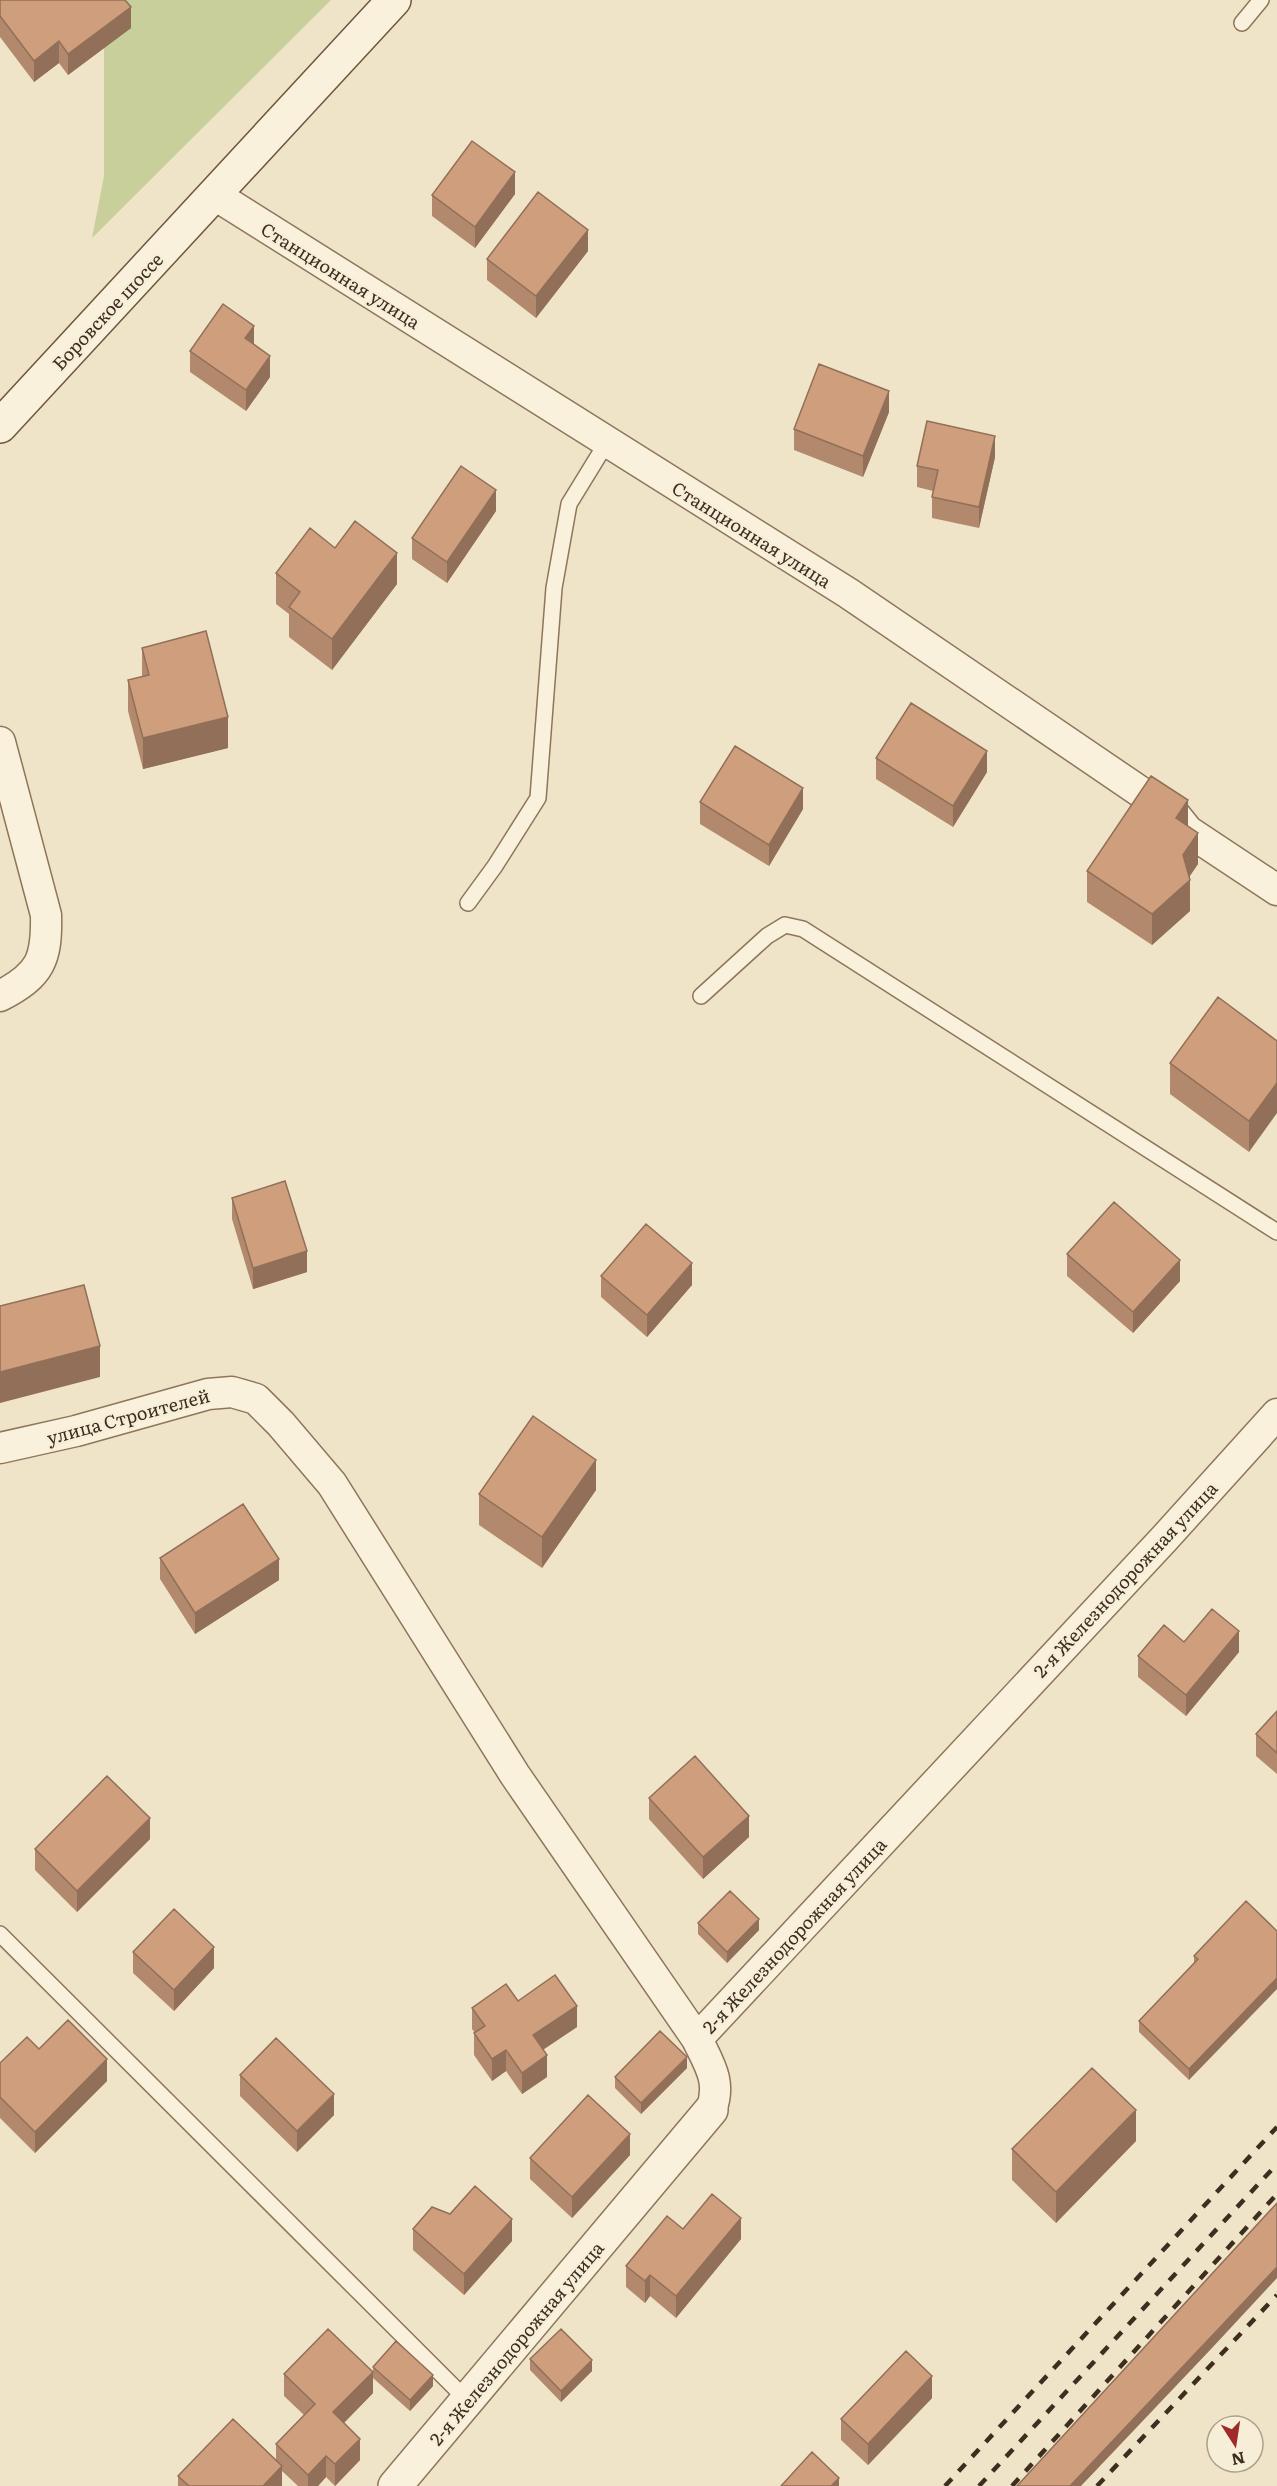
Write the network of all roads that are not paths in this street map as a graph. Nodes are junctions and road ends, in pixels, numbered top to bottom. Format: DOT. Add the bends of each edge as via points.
graph roads {
  1 [pos="394,0"];
  2 [pos="1261,0"];
  3 [pos="1242,23"];
  4 [pos="215,195"];
  5 [pos="0,426"];
  6 [pos="607,442"];
  7 [pos="0,742"];
  8 [pos="1277,890"];
  9 [pos="468,903"];
  10 [pos="0,996"];
  11 [pos="701,996"];
  12 [pos="1277,1232"];
  13 [pos="1277,1414"];
  14 [pos="0,1448"];
  15 [pos="0,1934"];
  16 [pos="697,2039"];
  17 [pos="711,2109"];
  18 [pos="468,2401"];
  19 [pos="398,2485"];
  1 -- 4 [label="main road, Боровское шоссе"];
  2 -- 3 [label="lane"];
  4 -- 5 [label="main road, Боровское шоссе"];
  4 -- 6 [label="street, Станционная улица"];
  6 -- 8 [label="street, Станционная улица" via="848,593 1176,816 1188,831"];
  6 -- 9 [label="lane" via="569,504 554,588 538,798"];
  7 -- 10 [label="street" via="46,915 47,941 41,963 28,978"];
  11 -- 12 [label="lane" via="767,936 785,926 803,929"];
  13 -- 16 [label="street, 2-я Железнодорожная улица"];
  14 -- 16 [label="street, улица Строителей" via="208,1394 232,1392 256,1398 332,1484 515,1775"];
  15 -- 18 [label="lane"];
  16 -- 17 [label="street, 2-я Железнодорожная улица" via="715,2081 716,2096"];
  17 -- 18 [label="main road, 2-я Железнодорожная улица"];
  18 -- 19 [label="main road, 2-я Железнодорожная улица"];
}
